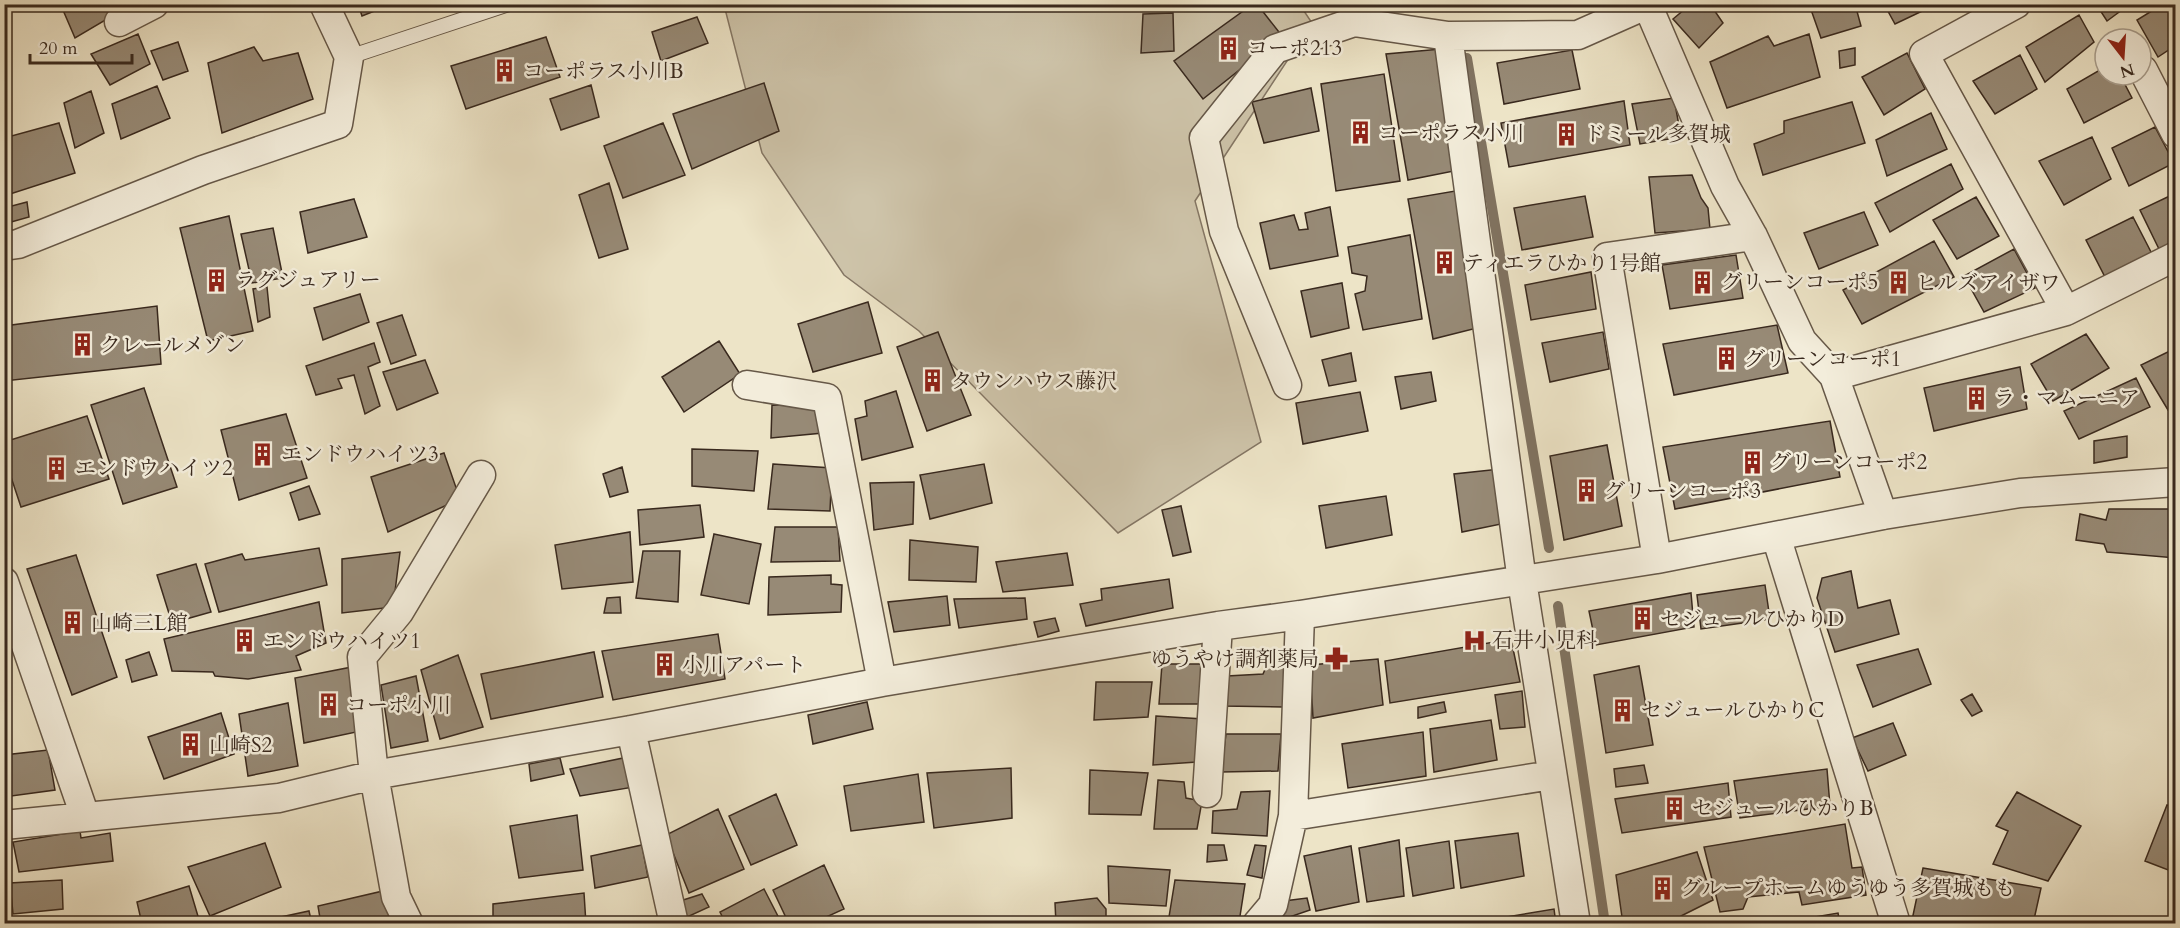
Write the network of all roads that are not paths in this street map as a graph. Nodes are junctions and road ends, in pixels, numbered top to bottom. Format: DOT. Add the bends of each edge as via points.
graph roads {
  1 [pos="154,4"];
  2 [pos="324,4"];
  3 [pos="509,4"];
  4 [pos="2016,4"];
  5 [pos="1648,5"];
  6 [pos="119,22"];
  7 [pos="1448,36"];
  8 [pos="349,57"];
  9 [pos="2151,87"];
  10 [pos="2175,134"];
  11 [pos="1753,236"];
  12 [pos="4,246"];
  13 [pos="2175,256"];
  14 [pos="2066,311"];
  15 [pos="1834,376"];
  16 [pos="747,385"];
  17 [pos="1287,385"];
  18 [pos="481,475"];
  19 [pos="2175,482"];
  20 [pos="1883,515"];
  21 [pos="1776,536"];
  22 [pos="1657,559"];
  23 [pos="1522,581"];
  24 [pos="4,582"];
  25 [pos="1300,615"];
  26 [pos="1218,626"];
  27 [pos="882,682"];
  28 [pos="631,730"];
  29 [pos="374,775"];
  30 [pos="1552,775"];
  31 [pos="1207,793"];
  32 [pos="85,816"];
  33 [pos="1293,816"];
  34 [pos="4,825"];
  35 [pos="409,924"];
  36 [pos="674,924"];
  37 [pos="1257,924"];
  38 [pos="1575,924"];
  39 [pos="1896,924"];
  1 -- 6 [label="street"];
  2 -- 8 [label="street"];
  3 -- 8 [label="lane"];
  4 -- 14 [label="street" via="1924,54"];
  5 -- 7 [label="street" via="1578,35"];
  5 -- 11 [label="street" via="1725,186"];
  7 -- 17 [label="street" via="1354,22 1275,49 1204,138 1224,231"];
  7 -- 23 [label="street"];
  8 -- 12 [label="street" via="338,124 203,170 18,244"];
  9 -- 10 [label="street"];
  11 -- 15 [label="street" via="1802,341"];
  11 -- 22 [label="street" via="1607,257"];
  13 -- 14 [label="street"];
  14 -- 15 [label="street"];
  15 -- 20 [label="street"];
  16 -- 27 [label="street" via="827,398"];
  18 -- 29 [label="street" via="399,612 362,657"];
  19 -- 20 [label="street" via="2020,494"];
  20 -- 21 [label="street"];
  21 -- 22 [label="street"];
  21 -- 39 [label="street"];
  22 -- 23 [label="street"];
  23 -- 25 [label="street"];
  23 -- 30 [label="street"];
  24 -- 32 [label="street"];
  25 -- 26 [label="street"];
  25 -- 33 [label="street"];
  26 -- 27 [label="street"];
  26 -- 31 [label="street"];
  27 -- 28 [label="street"];
  28 -- 29 [label="street"];
  28 -- 36 [label="street"];
  29 -- 32 [label="street" via="279,798"];
  29 -- 35 [label="street" via="396,897"];
  30 -- 33 [label="street"];
  30 -- 38 [label="street"];
  32 -- 34 [label="street"];
  33 -- 37 [label="street" via="1273,905"];
}
